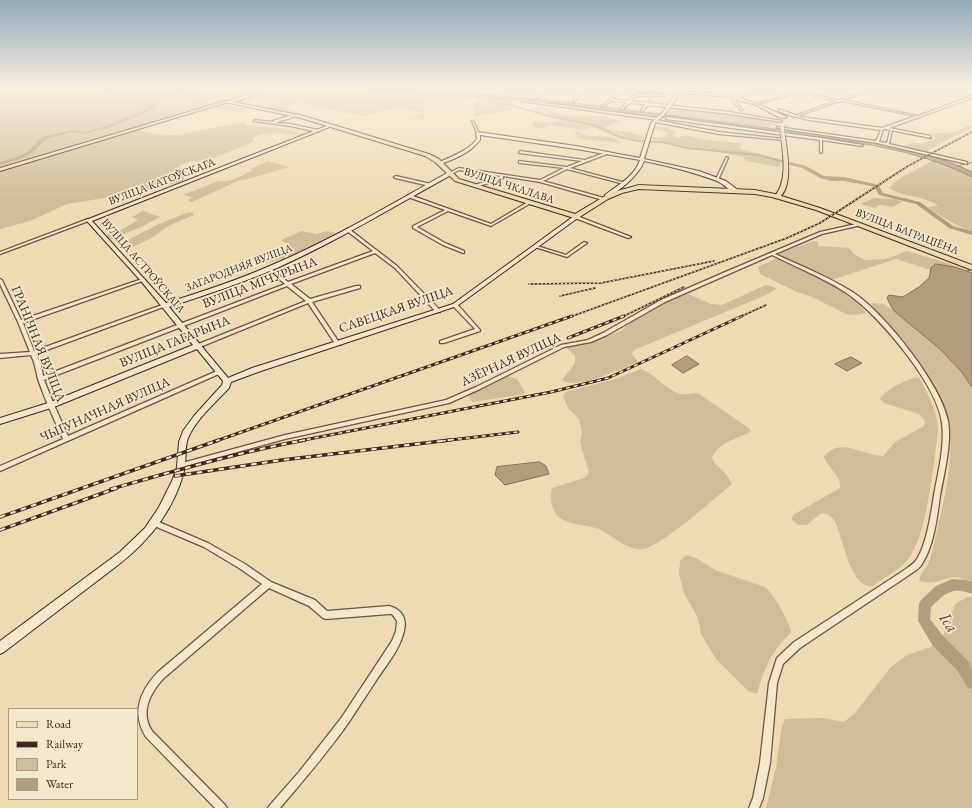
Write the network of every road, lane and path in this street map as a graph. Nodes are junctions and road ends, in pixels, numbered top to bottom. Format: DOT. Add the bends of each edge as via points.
graph roads {
  1 [pos="148,126"];
  2 [pos="287,126"];
  3 [pos="330,126"];
  4 [pos="475,126"];
  5 [pos="654,126"];
  6 [pos="684,126"];
  7 [pos="713,126"];
  8 [pos="781,126"];
  9 [pos="803,126"];
  10 [pos="859,126"];
  11 [pos="892,126"];
  12 [pos="883,129"];
  13 [pos="891,130"];
  14 [pos="318,131"];
  15 [pos="478,133"];
  16 [pos="781,137"];
  17 [pos="930,137"];
  18 [pos="821,139"];
  19 [pos="877,142"];
  20 [pos="888,144"];
  21 [pos="862,145"];
  22 [pos="520,152"];
  23 [pos="821,152"];
  24 [pos="606,153"];
  25 [pos="642,158"];
  26 [pos="727,158"];
  27 [pos="586,161"];
  28 [pos="520,162"];
  29 [pos="440,163"];
  30 [pos="966,163"];
  31 [pos="567,168"];
  32 [pos="0,170"];
  33 [pos="450,174"];
  34 [pos="504,176"];
  35 [pos="396,177"];
  36 [pos="717,178"];
  37 [pos="540,181"];
  38 [pos="430,184"];
  39 [pos="476,186"];
  40 [pos="732,186"];
  41 [pos="623,187"];
  42 [pos="737,192"];
  43 [pos="745,192"];
  44 [pos="756,192"];
  45 [pos="777,195"];
  46 [pos="409,196"];
  47 [pos="605,197"];
  48 [pos="793,202"];
  49 [pos="529,203"];
  50 [pos="447,210"];
  51 [pos="576,217"];
  52 [pos="89,220"];
  53 [pos="856,225"];
  54 [pos="348,230"];
  55 [pos="630,237"];
  56 [pos="585,243"];
  57 [pos="537,246"];
  58 [pos="376,251"];
  59 [pos="462,252"];
  60 [pos="0,253"];
  61 [pos="772,254"];
  62 [pos="969,267"];
  63 [pos="269,269"];
  64 [pos="0,280"];
  65 [pos="143,280"];
  66 [pos="288,284"];
  67 [pos="358,286"];
  68 [pos="309,301"];
  69 [pos="455,305"];
  70 [pos="164,306"];
  71 [pos="438,311"];
  72 [pos="20,322"];
  73 [pos="181,325"];
  74 [pos="442,342"];
  75 [pos="338,344"];
  76 [pos="198,346"];
  77 [pos="33,353"];
  78 [pos="0,356"];
  79 [pos="219,372"];
  80 [pos="41,379"];
  81 [pos="227,381"];
  82 [pos="51,405"];
  83 [pos="0,421"];
  84 [pos="66,439"];
  85 [pos="182,465"];
  86 [pos="0,469"];
  87 [pos="154,523"];
  88 [pos="268,584"];
  89 [pos="0,648"];
  90 [pos="219,807"];
  91 [pos="273,808"];
  92 [pos="754,808"];
  1 -- 32 [label="main road"];
  2 -- 14 [label="street"];
  3 -- 14 [label="main road, ВУЛІЦА КАТОЎСКАГА"];
  3 -- 29 [label="highway, ВУЛІЦА ЧКАЛАВА" via="427,155"];
  4 -- 15 [label="street"];
  5 -- 25 [label="main road"];
  6 -- 16 [label="street" via="719,133"];
  7 -- 16 [label="street"];
  8 -- 16 [label="main road, bridge"];
  9 -- 19 [label="street"];
  10 -- 12 [label="street"];
  11 -- 12 [label="street"];
  12 -- 13 [label="street"];
  12 -- 19 [label="street"];
  13 -- 17 [label="street"];
  13 -- 20 [label="street"];
  14 -- 52 [label="main road, ВУЛІЦА КАТОЎСКАГА"];
  15 -- 24 [label="main road"];
  15 -- 29 [label="main road" via="479,139 476,143 448,161"];
  16 -- 18 [label="street"];
  16 -- 45 [label="main road" via="785,170"];
  18 -- 21 [label="street"];
  18 -- 23 [label="street"];
  19 -- 20 [label="street"];
  20 -- 30 [label="street"];
  22 -- 27 [label="street"];
  24 -- 25 [label="main road"];
  24 -- 27 [label="street"];
  25 -- 36 [label="main road"];
  25 -- 41 [label="main road" via="636,171"];
  26 -- 36 [label="street"];
  27 -- 31 [label="street"];
  28 -- 31 [label="street"];
  29 -- 33 [label="highway, ВУЛІЦА ЧКАЛАВА"];
  31 -- 37 [label="street"];
  31 -- 41 [label="street"];
  33 -- 34 [label="street" via="460,169"];
  33 -- 38 [label="main road, ЗАГАРОДНЯЯ ВУЛІЦА"];
  33 -- 39 [label="highway, ВУЛІЦА ЧКАЛАВА" via="457,180"];
  34 -- 37 [label="street"];
  34 -- 39 [label="street"];
  35 -- 38 [label="street"];
  36 -- 40 [label="main road"];
  37 -- 47 [label="street"];
  38 -- 46 [label="main road, ЗАГАРОДНЯЯ ВУЛІЦА"];
  39 -- 49 [label="highway, ВУЛІЦА ЧКАЛАВА"];
  40 -- 42 [label="main road"];
  40 -- 44 [label="main road"];
  41 -- 42 [label="highway, САВЕЦКАЯ ВУЛІЦА"];
  41 -- 47 [label="highway, САВЕЦКАЯ ВУЛІЦА"];
  42 -- 43 [label="highway, САВЕЦКАЯ ВУЛІЦА"];
  43 -- 44 [label="highway"];
  43 -- 45 [label="highway"];
  44 -- 45 [label="highway"];
  45 -- 48 [label="highway"];
  45 -- 48 [label="highway"];
  46 -- 50 [label="street"];
  46 -- 54 [label="main road, ЗАГАРОДНЯЯ ВУЛІЦА"];
  47 -- 51 [label="highway, САВЕЦКАЯ ВУЛІЦА"];
  48 -- 53 [label="highway, ВУЛІЦА БАГРАЦІЁНА"];
  49 -- 50 [label="street" via="491,225"];
  49 -- 51 [label="highway, ВУЛІЦА ЧКАЛАВА"];
  50 -- 59 [label="street" via="414,227"];
  51 -- 55 [label="street, ВУЛІЦА ЧКАЛАВА"];
  51 -- 57 [label="main road, САВЕЦКАЯ ВУЛІЦА"];
  52 -- 60 [label="street, ВУЛІЦА КАТОЎСКАГА"];
  52 -- 65 [label="main road, ВУЛІЦА АСТРОЎСКАГА"];
  53 -- 61 [label="street, АЗЁРНАЯ ВУЛІЦА" via="821,233"];
  53 -- 62 [label="highway, ВУЛІЦА БАГРАЦІЁНА"];
  54 -- 58 [label="street"];
  54 -- 63 [label="main road, ЗАГАРОДНЯЯ ВУЛІЦА"];
  56 -- 57 [label="street" via="567,256"];
  57 -- 69 [label="main road, САВЕЦКАЯ ВУЛІЦА"];
  58 -- 66 [label="street, ВУЛІЦА МІЧУРЫНА"];
  58 -- 71 [label="street" via="396,267"];
  61 -- 85 [label="street, АЗЁРНАЯ ВУЛІЦА" via="663,301 605,334 589,341 563,346 447,402 285,437"];
  61 -- 92 [label="street" via="848,292 882,322 930,385 941,407 945,430 937,498 919,562 797,644 780,661 773,683 765,763"];
  63 -- 66 [label="street"];
  63 -- 70 [label="main road, ЗАГАРОДНЯЯ ВУЛІЦА"];
  64 -- 72 [label="street, ГРАНІЧНАЯ ВУЛІЦА"];
  65 -- 70 [label="main road, ВУЛІЦА АСТРОЎСКАГА"];
  65 -- 72 [label="street"];
  66 -- 68 [label="street"];
  66 -- 73 [label="street, ВУЛІЦА МІЧУРЫНА"];
  67 -- 68 [label="street, ВУЛІЦА ГАГАРЫНА"];
  68 -- 75 [label="street"];
  68 -- 76 [label="street, ВУЛІЦА ГАГАРЫНА"];
  69 -- 71 [label="main road, САВЕЦКАЯ ВУЛІЦА"];
  69 -- 74 [label="street" via="478,330"];
  70 -- 73 [label="main road, ВУЛІЦА АСТРОЎСКАГА"];
  70 -- 77 [label="street, ЗАГАРОДНЯЯ ВУЛІЦА"];
  71 -- 75 [label="main road, САВЕЦКАЯ ВУЛІЦА"];
  72 -- 77 [label="street, ГРАНІЧНАЯ ВУЛІЦА"];
  73 -- 76 [label="main road, ВУЛІЦА АСТРОЎСКАГА"];
  73 -- 80 [label="street, ВУЛІЦА МІЧУРЫНА"];
  75 -- 81 [label="main road, САВЕЦКАЯ ВУЛІЦА"];
  76 -- 79 [label="main road, ВУЛІЦА АСТРОЎСКАГА"];
  76 -- 82 [label="main road, ВУЛІЦА ГАГАРЫНА"];
  77 -- 78 [label="street, ЗАГАРОДНЯЯ ВУЛІЦА"];
  77 -- 80 [label="street, ГРАНІЧНАЯ ВУЛІЦА"];
  79 -- 81 [label="main road, ВУЛІЦА АСТРОЎСКАГА"];
  79 -- 84 [label="street, ЧЫГУНАЧНАЯ ВУЛІЦА"];
  80 -- 82 [label="street, ГРАНІЧНАЯ ВУЛІЦА"];
  81 -- 85 [label="main road" via="226,386 185,436 181,450"];
  82 -- 83 [label="main road, ВУЛІЦА ГАГАРЫНА"];
  82 -- 84 [label="street, ГРАНІЧНАЯ ВУЛІЦА"];
  84 -- 86 [label="street, ЧЫГУНАЧНАЯ ВУЛІЦА"];
  85 -- 87 [label="main road"];
  87 -- 88 [label="street" via="206,545"];
  87 -- 89 [label="main road" via="131,548"];
  88 -- 90 [label="street" via="165,672 148,691 143,706 143,727"];
  88 -- 91 [label="street" via="312,603 326,615 389,610 394,611 401,620 395,644 345,720"];
}
